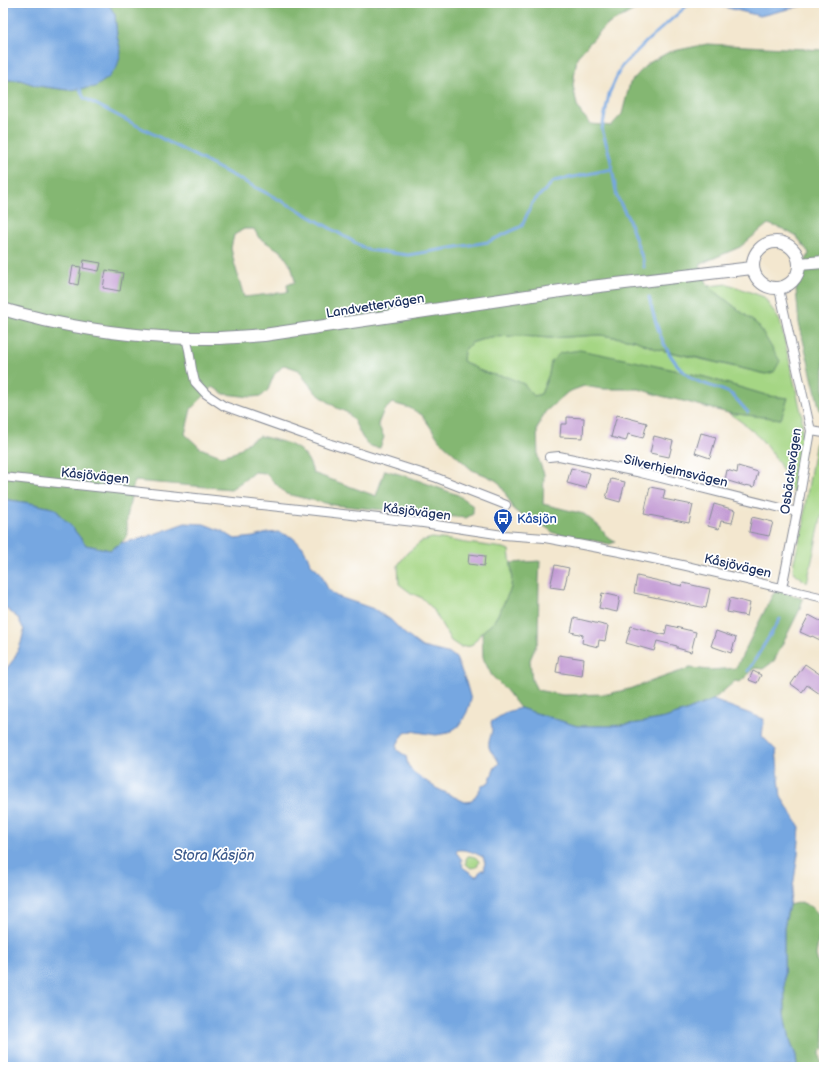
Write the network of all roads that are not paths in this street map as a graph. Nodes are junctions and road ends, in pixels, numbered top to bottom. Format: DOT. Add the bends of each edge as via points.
graph roads {
  1 [pos="824,262"];
  2 [pos="799,264"];
  3 [pos="752,268"];
  4 [pos="779,288"];
  5 [pos="3,309"];
  6 [pos="186,338"];
  7 [pos="810,431"];
  8 [pos="824,433"];
  9 [pos="549,457"];
  10 [pos="3,477"];
  11 [pos="506,505"];
  12 [pos="797,512"];
  13 [pos="782,588"];
  14 [pos="824,598"];
  1 -- 2 [label="street"];
  2 -- 3 [label="street" via="791,248 774,242 757,251"];
  2 -- 4 [label="street" via="795,279 787,286"];
  3 -- 4 [label="street" via="756,279 762,284 768,288"];
  3 -- 6 [label="street, Landvettervägen" via="559,291 264,335"];
  4 -- 7 [label="street, Osbäcksvägen"];
  5 -- 6 [label="street, Landvettervägen" via="91,330"];
  6 -- 11 [label="street" via="195,382 206,394 224,406 437,478"];
  7 -- 8 [label="street"];
  7 -- 12 [label="street, Osbäcksvägen"];
  9 -- 12 [label="street, Silverhjelmsvägen" via="560,456 637,472"];
  10 -- 13 [label="street, Kåsjövägen" via="545,538"];
  12 -- 13 [label="street, Osbäcksvägen"];
  13 -- 14 [label="street, Kåsjövägen"];
}
